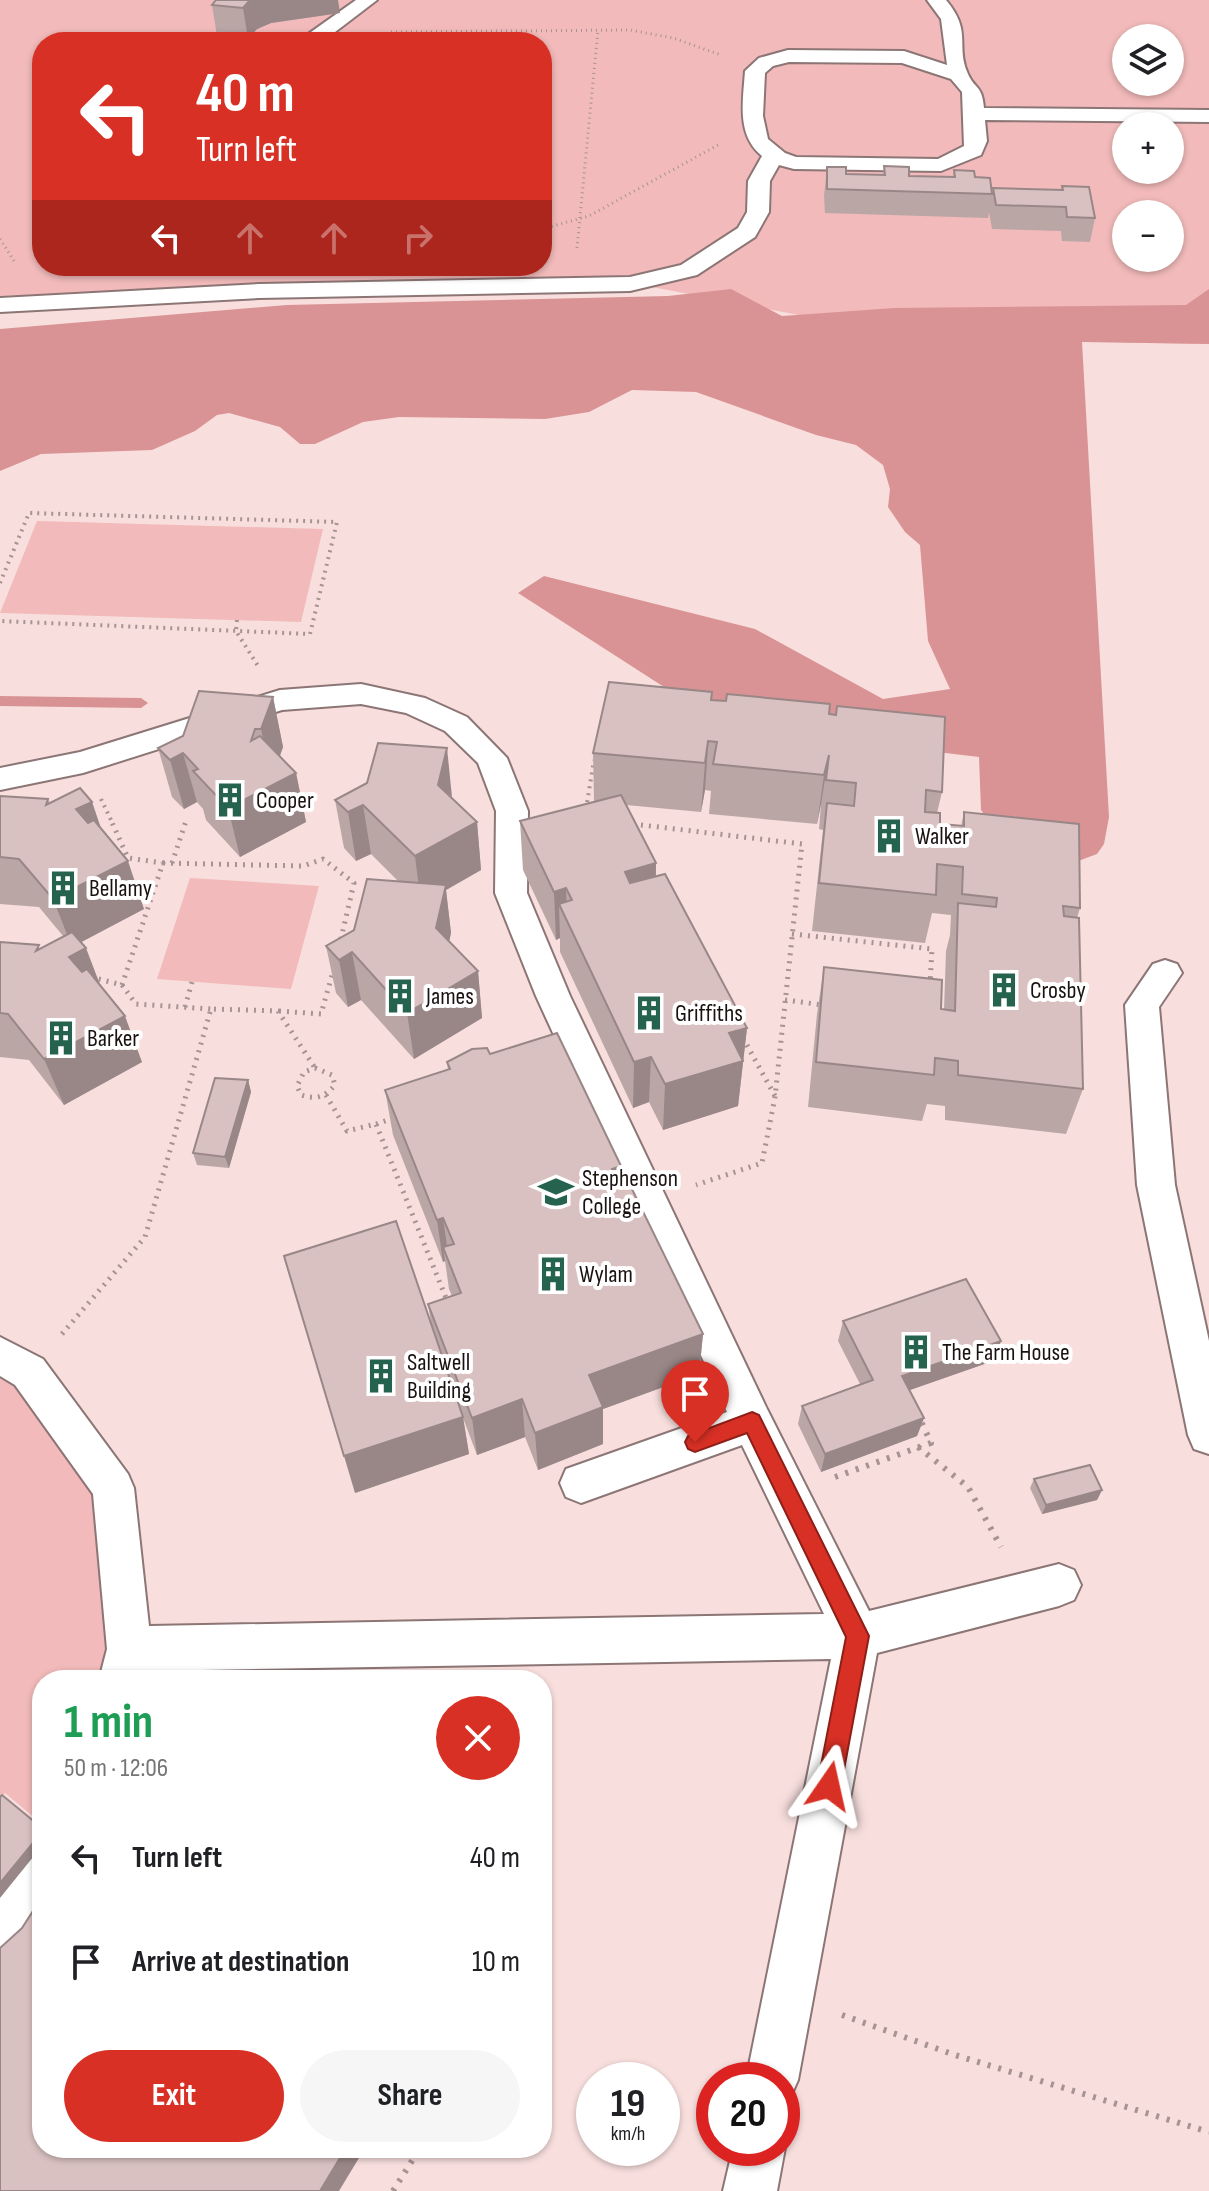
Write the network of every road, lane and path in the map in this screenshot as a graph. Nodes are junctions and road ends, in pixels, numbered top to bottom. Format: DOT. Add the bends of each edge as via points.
graph roads {
  1 [pos="368,0"];
  2 [pos="936,0"];
  3 [pos="598,30"];
  4 [pos="507,31"];
  5 [pos="323,32"];
  6 [pos="417,32"];
  7 [pos="755,71"];
  8 [pos="958,75"];
  9 [pos="975,114"];
  10 [pos="1209,116"];
  11 [pos="754,133"];
  12 [pos="772,157"];
  13 [pos="581,219"];
  14 [pos="552,226"];
  15 [pos="571,285"];
  16 [pos="0,305"];
  17 [pos="0,583"];
  18 [pos="0,621"];
  19 [pos="596,751"];
  20 [pos="83,762"];
  21 [pos="0,779"];
  22 [pos="512,811"];
  23 [pos="186,821"];
  24 [pos="634,837"];
  25 [pos="163,863"];
  26 [pos="172,863"];
  27 [pos="792,934"];
  28 [pos="339,950"];
  29 [pos="336,961"];
  30 [pos="1165,973"];
  31 [pos="83,974"];
  32 [pos="192,982"];
  33 [pos="122,985"];
  34 [pos="930,990"];
  35 [pos="785,1000"];
  36 [pos="828,1005"];
  37 [pos="185,1007"];
  38 [pos="211,1009"];
  39 [pos="278,1011"];
  40 [pos="738,1029"];
  41 [pos="315,1068"];
  42 [pos="326,1095"];
  43 [pos="775,1097"];
  44 [pos="405,1114"];
  45 [pos="376,1124"];
  46 [pos="649,1201"];
  47 [pos="451,1311"];
  48 [pos="15,1364"];
  49 [pos="918,1415"];
  50 [pos="752,1422"];
  51 [pos="1209,1435"];
  52 [pos="918,1447"];
  53 [pos="581,1483"];
  54 [pos="788,1494"];
  55 [pos="1042,1589"];
  56 [pos="858,1636"];
  57 [pos="126,1665"];
  58 [pos="32,1873"];
  59 [pos="0,1923"];
  60 [pos="788,1996"];
  61 [pos="775,2062"];
  62 [pos="1209,2132"];
  63 [pos="414,2158"];
  64 [pos="755,2166"];
  65 [pos="393,2191"];
  66 [pos="750,2191"];
  1 -- 5 [label="lane"];
  2 -- 8 [label="lane" via="951,18"];
  3 -- 4 [label="path"];
  3 -- 7 [label="path" via="673,38"];
  3 -- 13 [label="path"];
  4 -- 6 [label="path"];
  7 -- 8 [label="lane" via="788,56 904,57"];
  7 -- 11 [label="lane"];
  8 -- 9 [label="lane" via="972,91"];
  9 -- 10 [label="lane"];
  9 -- 12 [label="lane" via="973,150 941,165 794,163"];
  11 -- 12 [label="lane"];
  11 -- 13 [label="path" via="679,162"];
  12 -- 15 [label="lane" via="759,181 758,212 747,232 726,248 689,270 630,284"];
  13 -- 14 [label="path"];
  13 -- 15 [label="path"];
  15 -- 16 [label="lane" via="259,291"];
  17 -- 18 [label="path" via="29,513 337,522 310,634"];
  19 -- 22 [label="path" via="585,817"];
  20 -- 21 [label="lane"];
  20 -- 22 [label="lane" via="280,700 361,694 414,705 456,724 492,758"];
  20 -- 25 [label="path" via="128,858"];
  22 -- 46 [label="lane" via="511,893 574,1044"];
  23 -- 26 [label="path"];
  24 -- 27 [label="path" via="627,824 802,844"];
  25 -- 26 [label="path"];
  25 -- 33 [label="path"];
  26 -- 28 [label="path" via="303,866 323,859 354,883"];
  27 -- 34 [label="path" via="932,949"];
  27 -- 35 [label="path"];
  29 -- 39 [label="path" via="321,1014"];
  30 -- 51 [label="lane" via="1142,1005 1156,1185"];
  31 -- 33 [label="path"];
  32 -- 37 [label="path"];
  33 -- 37 [label="path" via="136,1004"];
  35 -- 36 [label="path"];
  35 -- 43 [label="path"];
  37 -- 38 [label="path"];
  38 -- 39 [label="path"];
  38 -- 48 [label="path" via="145,1237"];
  39 -- 41 [label="path"];
  40 -- 43 [label="path"];
  41 -- 42 [label="path" via="334,1080"];
  41 -- 42 [label="path" via="300,1077 299,1092 314,1099"];
  42 -- 45 [label="path" via="347,1131"];
  43 -- 46 [label="path" via="762,1163"];
  44 -- 45 [label="path"];
  45 -- 47 [label="path"];
  46 -- 50 [label="lane"];
  48 -- 57 [label="lane" via="113,1488"];
  49 -- 52 [label="path" via="931,1443"];
  50 -- 53 [label="lane"];
  50 -- 54 [label="lane"];
  52 -- 54 [label="path"];
  52 -- 55 [label="path" via="968,1487"];
  54 -- 56 [label="lane"];
  55 -- 56 [label="lane"];
  56 -- 57 [label="lane"];
  56 -- 60 [label="lane"];
  58 -- 59 [label="lane"];
  60 -- 61 [label="lane"];
  60 -- 62 [label="path" via="955,2055"];
  63 -- 65 [label="path"];
  64 -- 66 [label="lane"];
}
